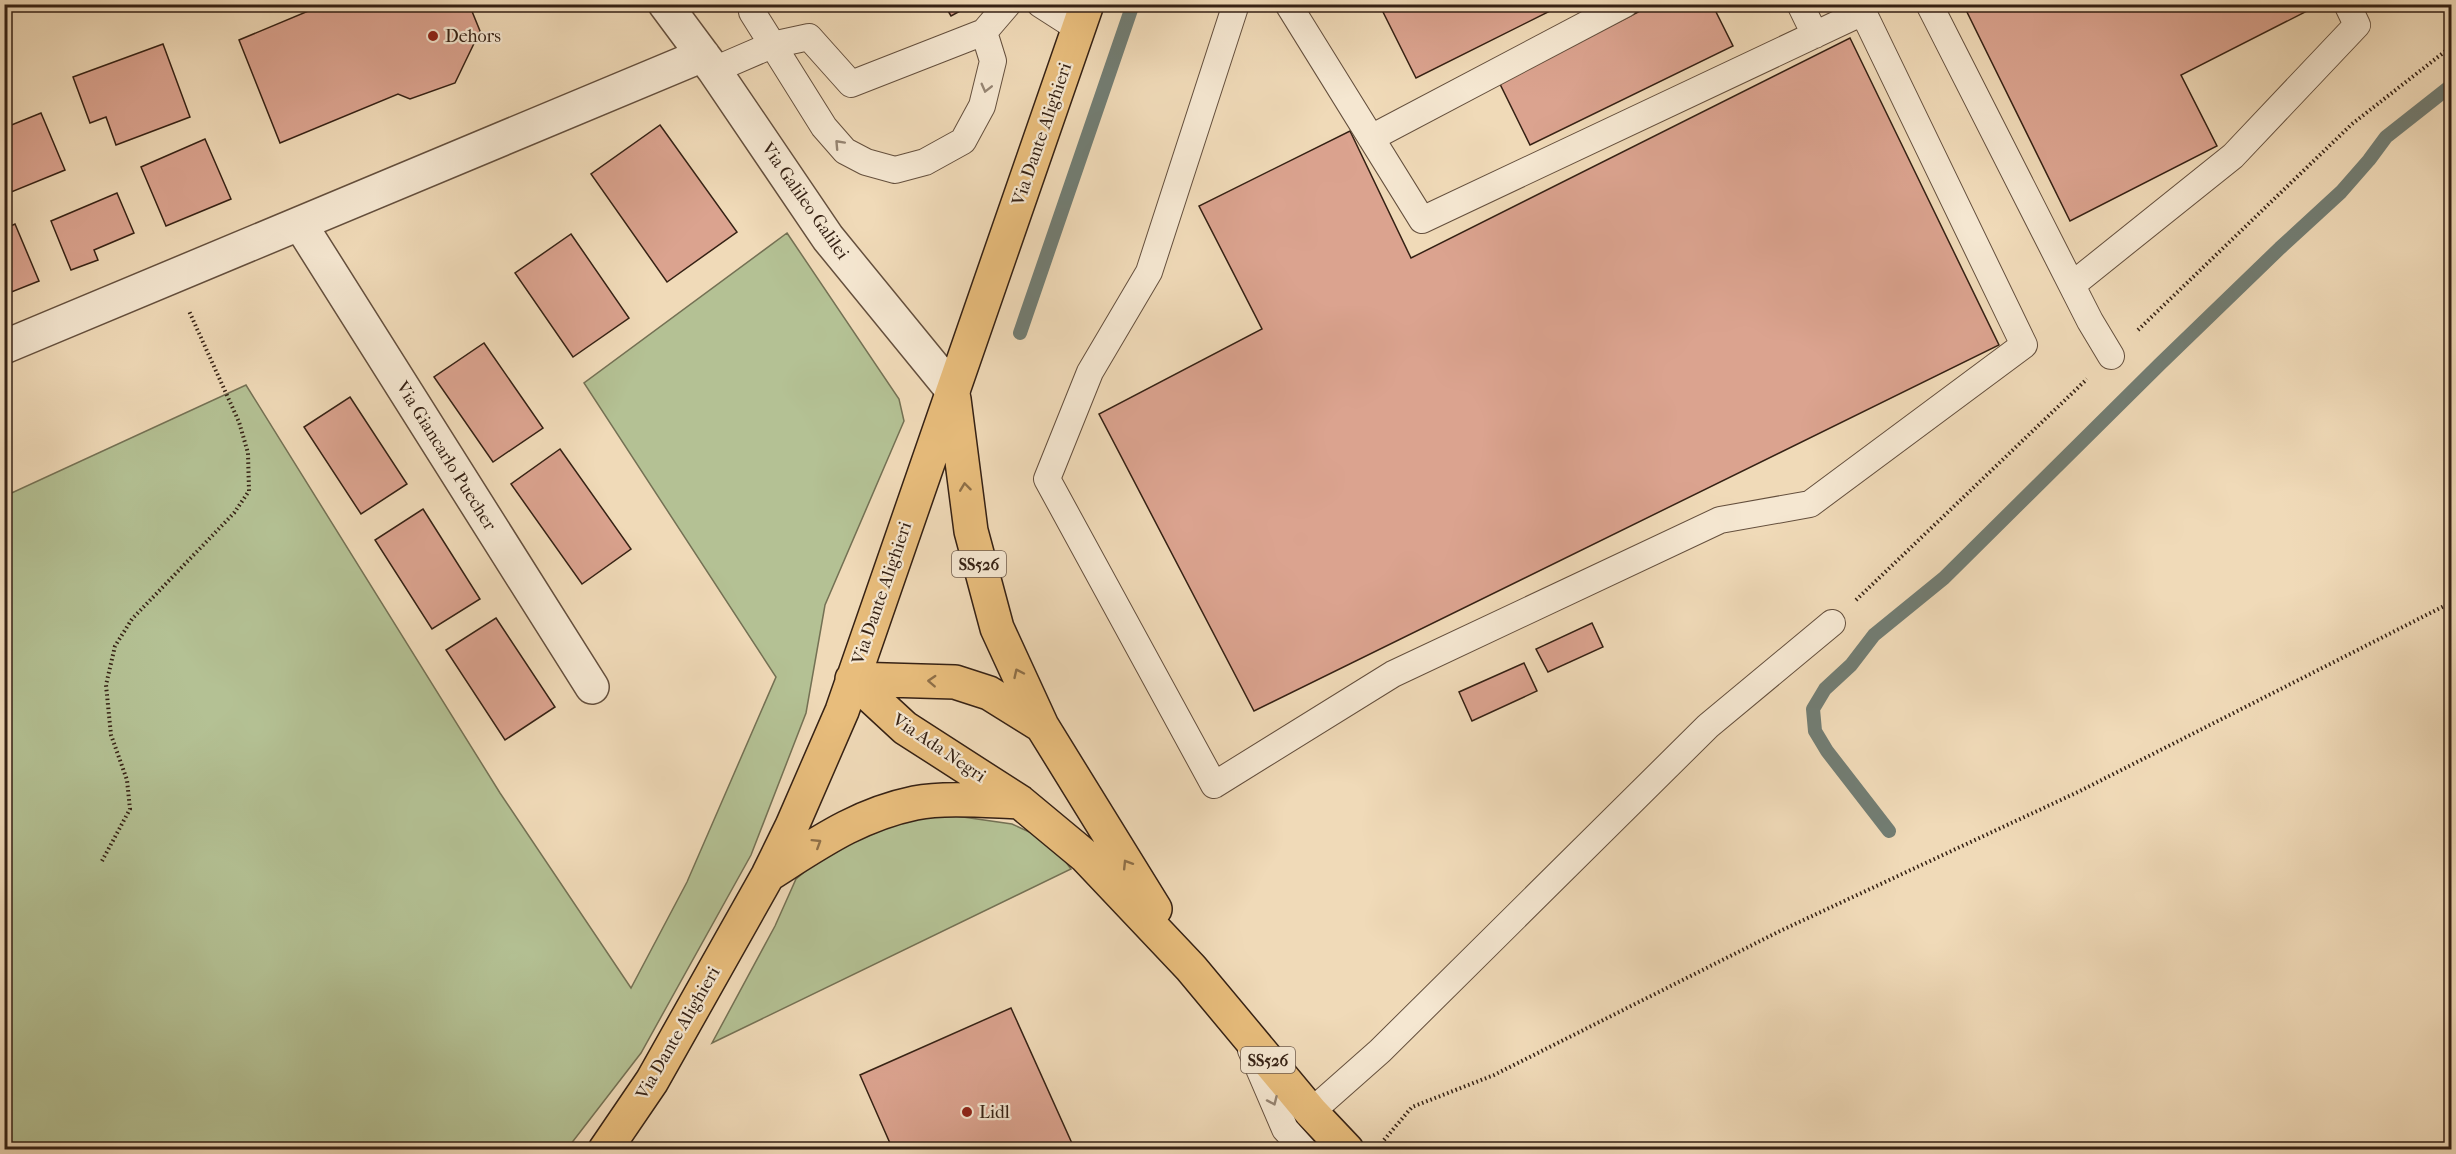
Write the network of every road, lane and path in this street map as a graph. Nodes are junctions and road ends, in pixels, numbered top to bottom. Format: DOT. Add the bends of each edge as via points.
graph roads {
  1 [pos="666,4"];
  2 [pos="751,4"];
  3 [pos="1008,4"];
  4 [pos="1040,4"];
  5 [pos="1236,4"];
  6 [pos="1288,4"];
  7 [pos="1626,4"];
  8 [pos="1800,4"];
  9 [pos="1929,4"];
  10 [pos="2347,4"];
  11 [pos="1083,17"];
  12 [pos="984,32"];
  13 [pos="1815,35"];
  14 [pos="772,45"];
  15 [pos="708,62"];
  16 [pos="1371,138"];
  17 [pos="300,224"];
  18 [pos="174,278"];
  19 [pos="2072,285"];
  20 [pos="4,347"];
  21 [pos="2111,356"];
  22 [pos="952,391"];
  23 [pos="2451,602"];
  24 [pos="1832,624"];
  25 [pos="852,679"];
  26 [pos="592,687"];
  27 [pos="1042,726"];
  28 [pos="1020,802"];
  29 [pos="102,861"];
  30 [pos="768,875"];
  31 [pos="1191,968"];
  32 [pos="1241,1028"];
  33 [pos="1311,1112"];
  34 [pos="1383,1141"];
  35 [pos="605,1149"];
  36 [pos="1304,1149"];
  37 [pos="1347,1149"];
  1 -- 15 [label="street, Via Galileo Galilei"];
  2 -- 14 [label="lane"];
  3 -- 12 [label="lane"];
  4 -- 11 [label="lane"];
  5 -- 13 [label="lane" via="1149,272 1090,372 1047,480 1214,785 1404,669 1720,520 1810,504 2024,345 1863,12"];
  6 -- 16 [label="lane"];
  7 -- 16 [label="lane"];
  8 -- 13 [label="lane"];
  9 -- 19 [label="lane"];
  10 -- 19 [label="lane" via="2357,25 2233,156"];
  11 -- 22 [label="main road, Via Dante Alighieri"];
  12 -- 14 [label="lane" via="851,84 809,37"];
  12 -- 14 [label="lane, one-way" via="993,61 982,106 963,141 925,162 895,170 845,151 824,127"];
  13 -- 16 [label="lane" via="1422,220"];
  14 -- 15 [label="lane"];
  15 -- 17 [label="street"];
  15 -- 22 [label="street, Via Galileo Galilei" via="828,238"];
  17 -- 18 [label="street"];
  17 -- 26 [label="street, Via Giancarlo Puecher"];
  18 -- 20 [label="street"];
  18 -- 29 [label="path" via="239,422 248,453 249,491 234,513 132,618 115,646 106,685 111,735 127,780 130,809"];
  19 -- 21 [label="lane"];
  22 -- 25 [label="main road, Via Dante Alighieri"];
  27 -- 22 [label="main road, Via Ada Negri / SS526, one-way" via="997,628 970,531"];
  23 -- 34 [label="path" via="2080,791 1780,931 1494,1075 1412,1107"];
  24 -- 33 [label="lane" via="1708,726 1380,1051"];
  27 -- 25 [label="main road, Via Ada Negri / SS526, one-way" via="988,693 955,682"];
  25 -- 28 [label="main road, Via Ada Negri / SS526" via="904,728"];
  25 -- 30 [label="main road, Via Dante Alighieri" via="842,711"];
  31 -- 27 [label="main road, Via Ada Negri / SS526, one-way"];
  30 -- 28 [label="main road, Via Ada Negri, one-way" via="842,828 888,811 916,803"];
  28 -- 31 [label="main road, Via Ada Negri / SS526" via="1085,856"];
  30 -- 35 [label="main road, Via Dante Alighieri" via="652,1081"];
  31 -- 32 [label="main road, Via Ada Negri / SS526"];
  32 -- 33 [label="main road, Via Ada Negri / SS526"];
  32 -- 36 [label="lane, one-way" via="1285,1128"];
  33 -- 37 [label="main road, Via Ada Negri / SS526"];
}
